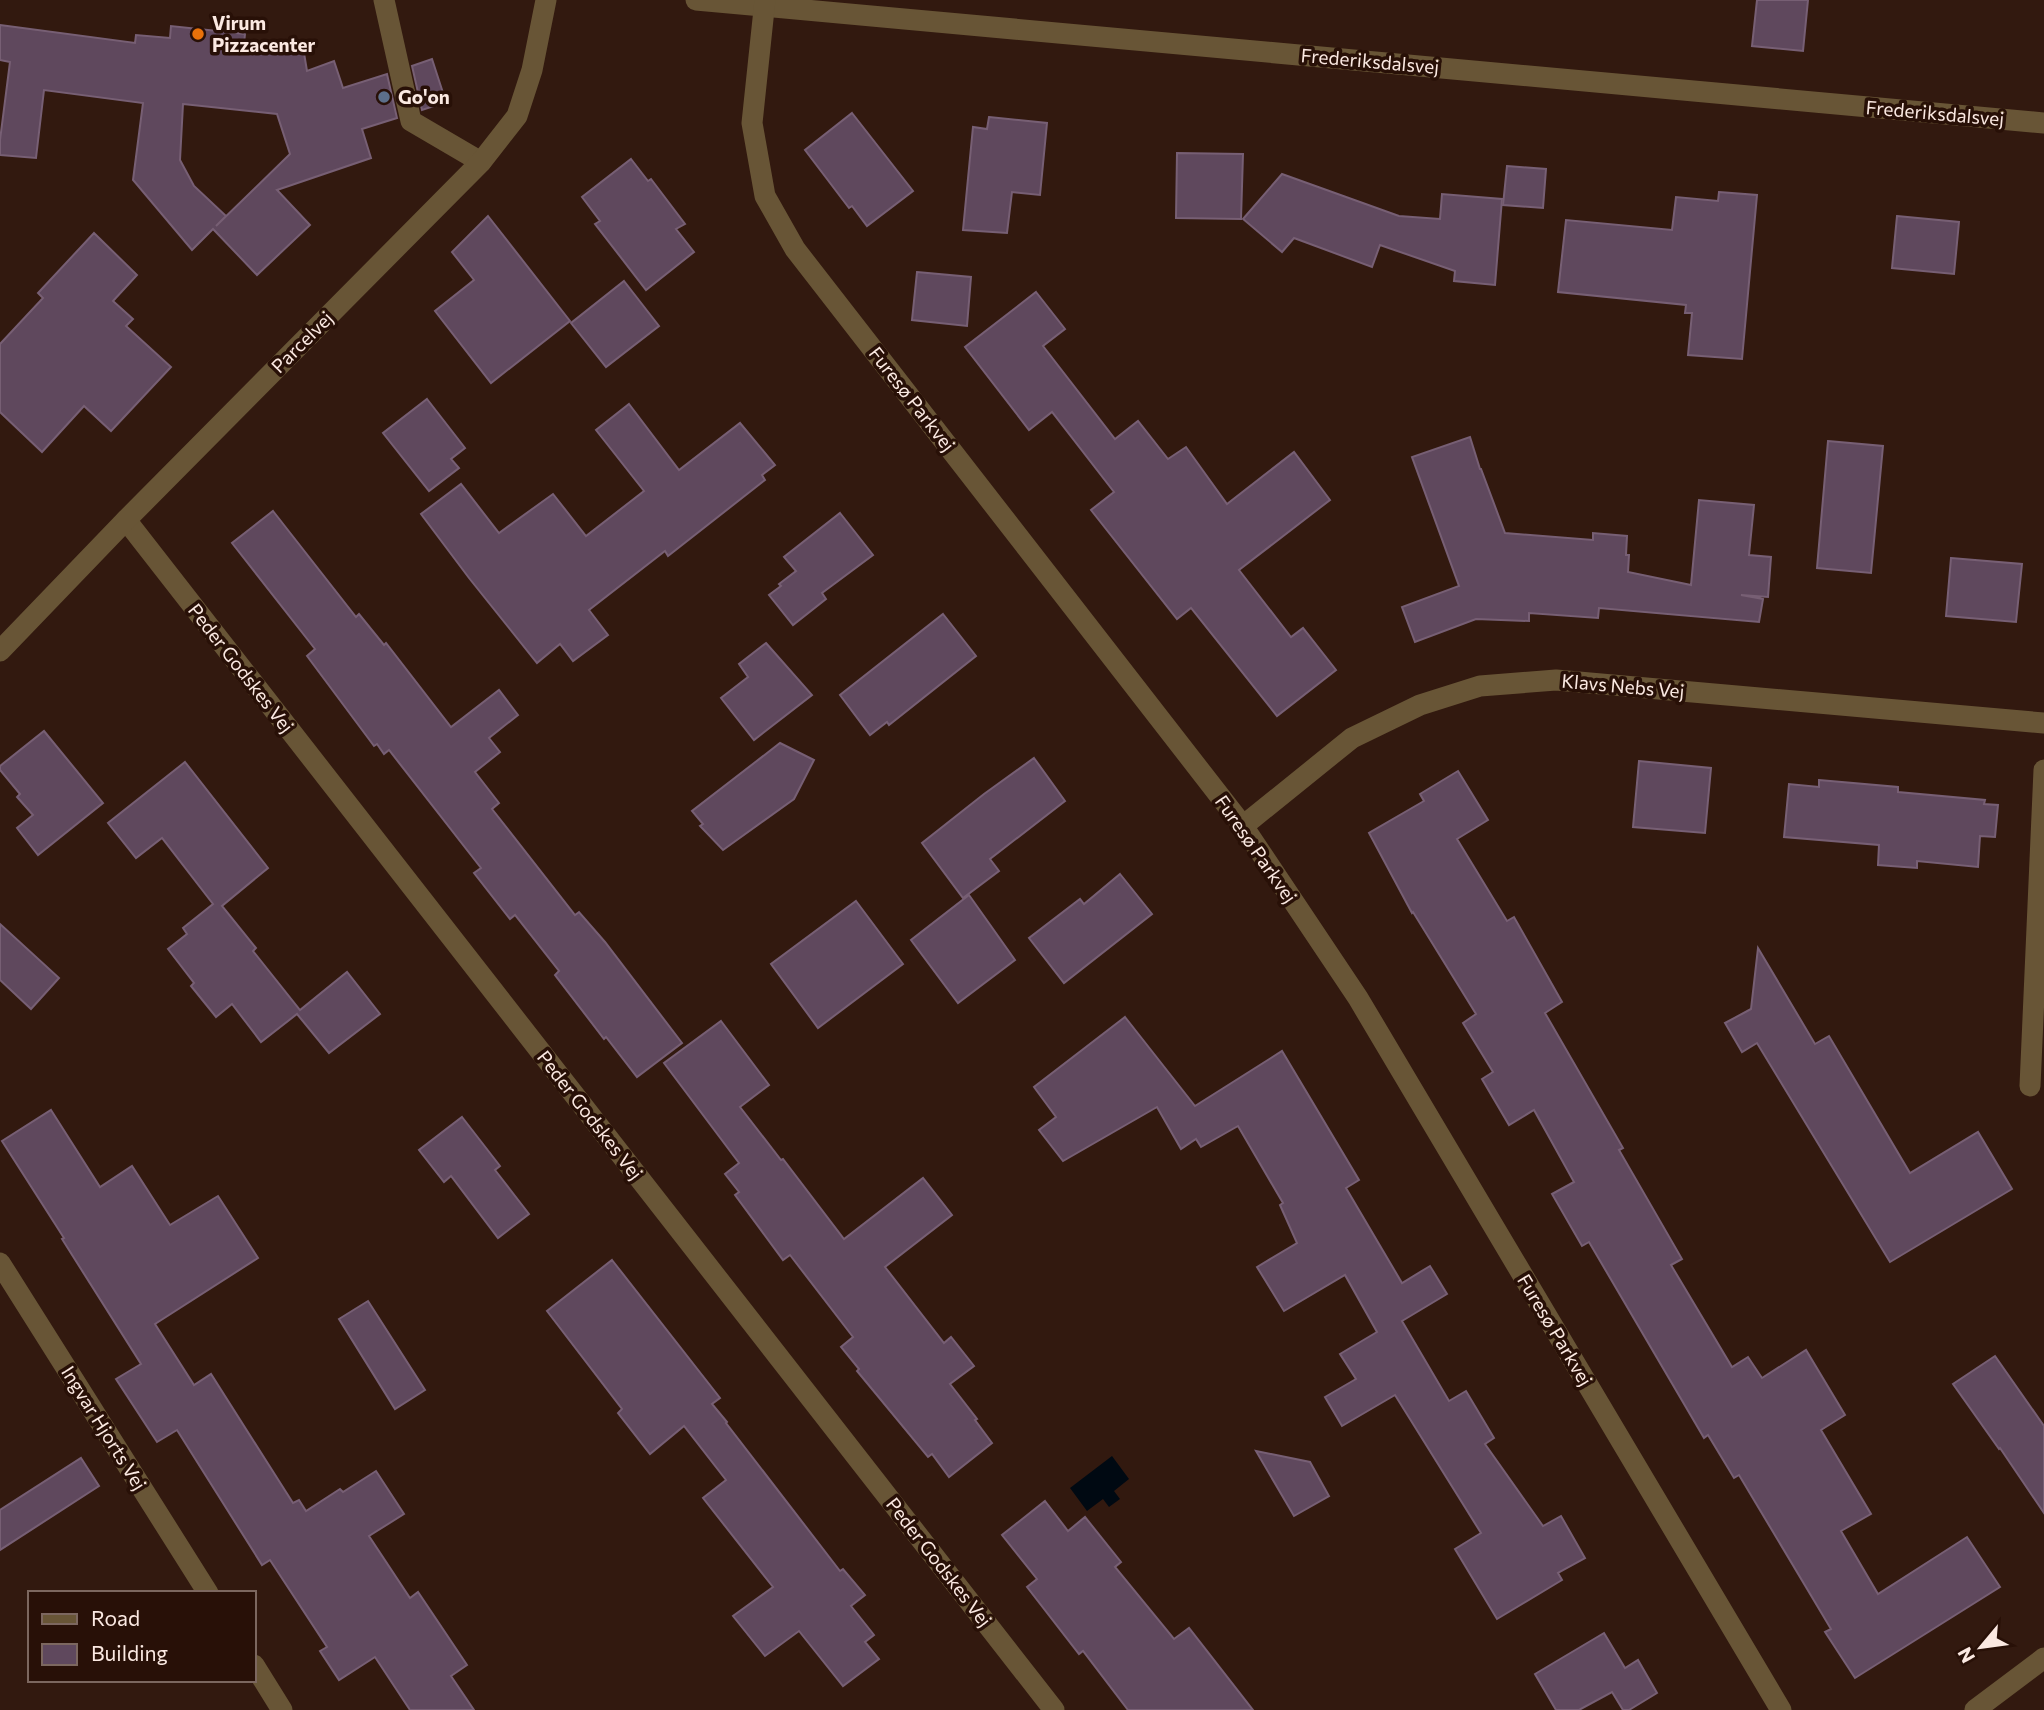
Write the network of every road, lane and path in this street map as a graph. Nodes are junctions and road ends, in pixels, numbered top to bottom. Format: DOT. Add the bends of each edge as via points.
graph roads {
  1 [pos="384,0"];
  2 [pos="545,0"];
  3 [pos="696,0"];
  4 [pos="765,3"];
  5 [pos="2044,123"];
  6 [pos="481,162"];
  7 [pos="125,520"];
  8 [pos="0,651"];
  9 [pos="2044,723"];
  10 [pos="2044,770"];
  11 [pos="1242,826"];
  12 [pos="2030,1086"];
  13 [pos="0,1263"];
  14 [pos="207,1591"];
  15 [pos="2044,1658"];
  16 [pos="256,1668"];
  17 [pos="282,1710"];
  18 [pos="1054,1710"];
  19 [pos="1781,1710"];
  20 [pos="1975,1710"];
  1 -- 6 [label="street" via="411,121"];
  2 -- 6 [label="street, Parcelvej" via="532,70 517,116"];
  3 -- 4 [label="street, Frederiksdalsvej"];
  4 -- 5 [label="street, Frederiksdalsvej"];
  4 -- 11 [label="street, Furesø Parkvej" via="752,123 765,196 795,249"];
  6 -- 7 [label="street, Parcelvej"];
  7 -- 8 [label="street, Parcelvej"];
  7 -- 18 [label="street, Peder Godskes Vej"];
  9 -- 11 [label="street, Klavs Nebs Vej" via="1556,680 1480,686 1420,705 1352,738"];
  10 -- 12 [label="street"];
  11 -- 19 [label="street, Furesø Parkvej" via="1359,998"];
  13 -- 14 [label="street, Ingvar Hjorts Vej"];
  15 -- 20 [label="street"];
  16 -- 17 [label="street"];
}
